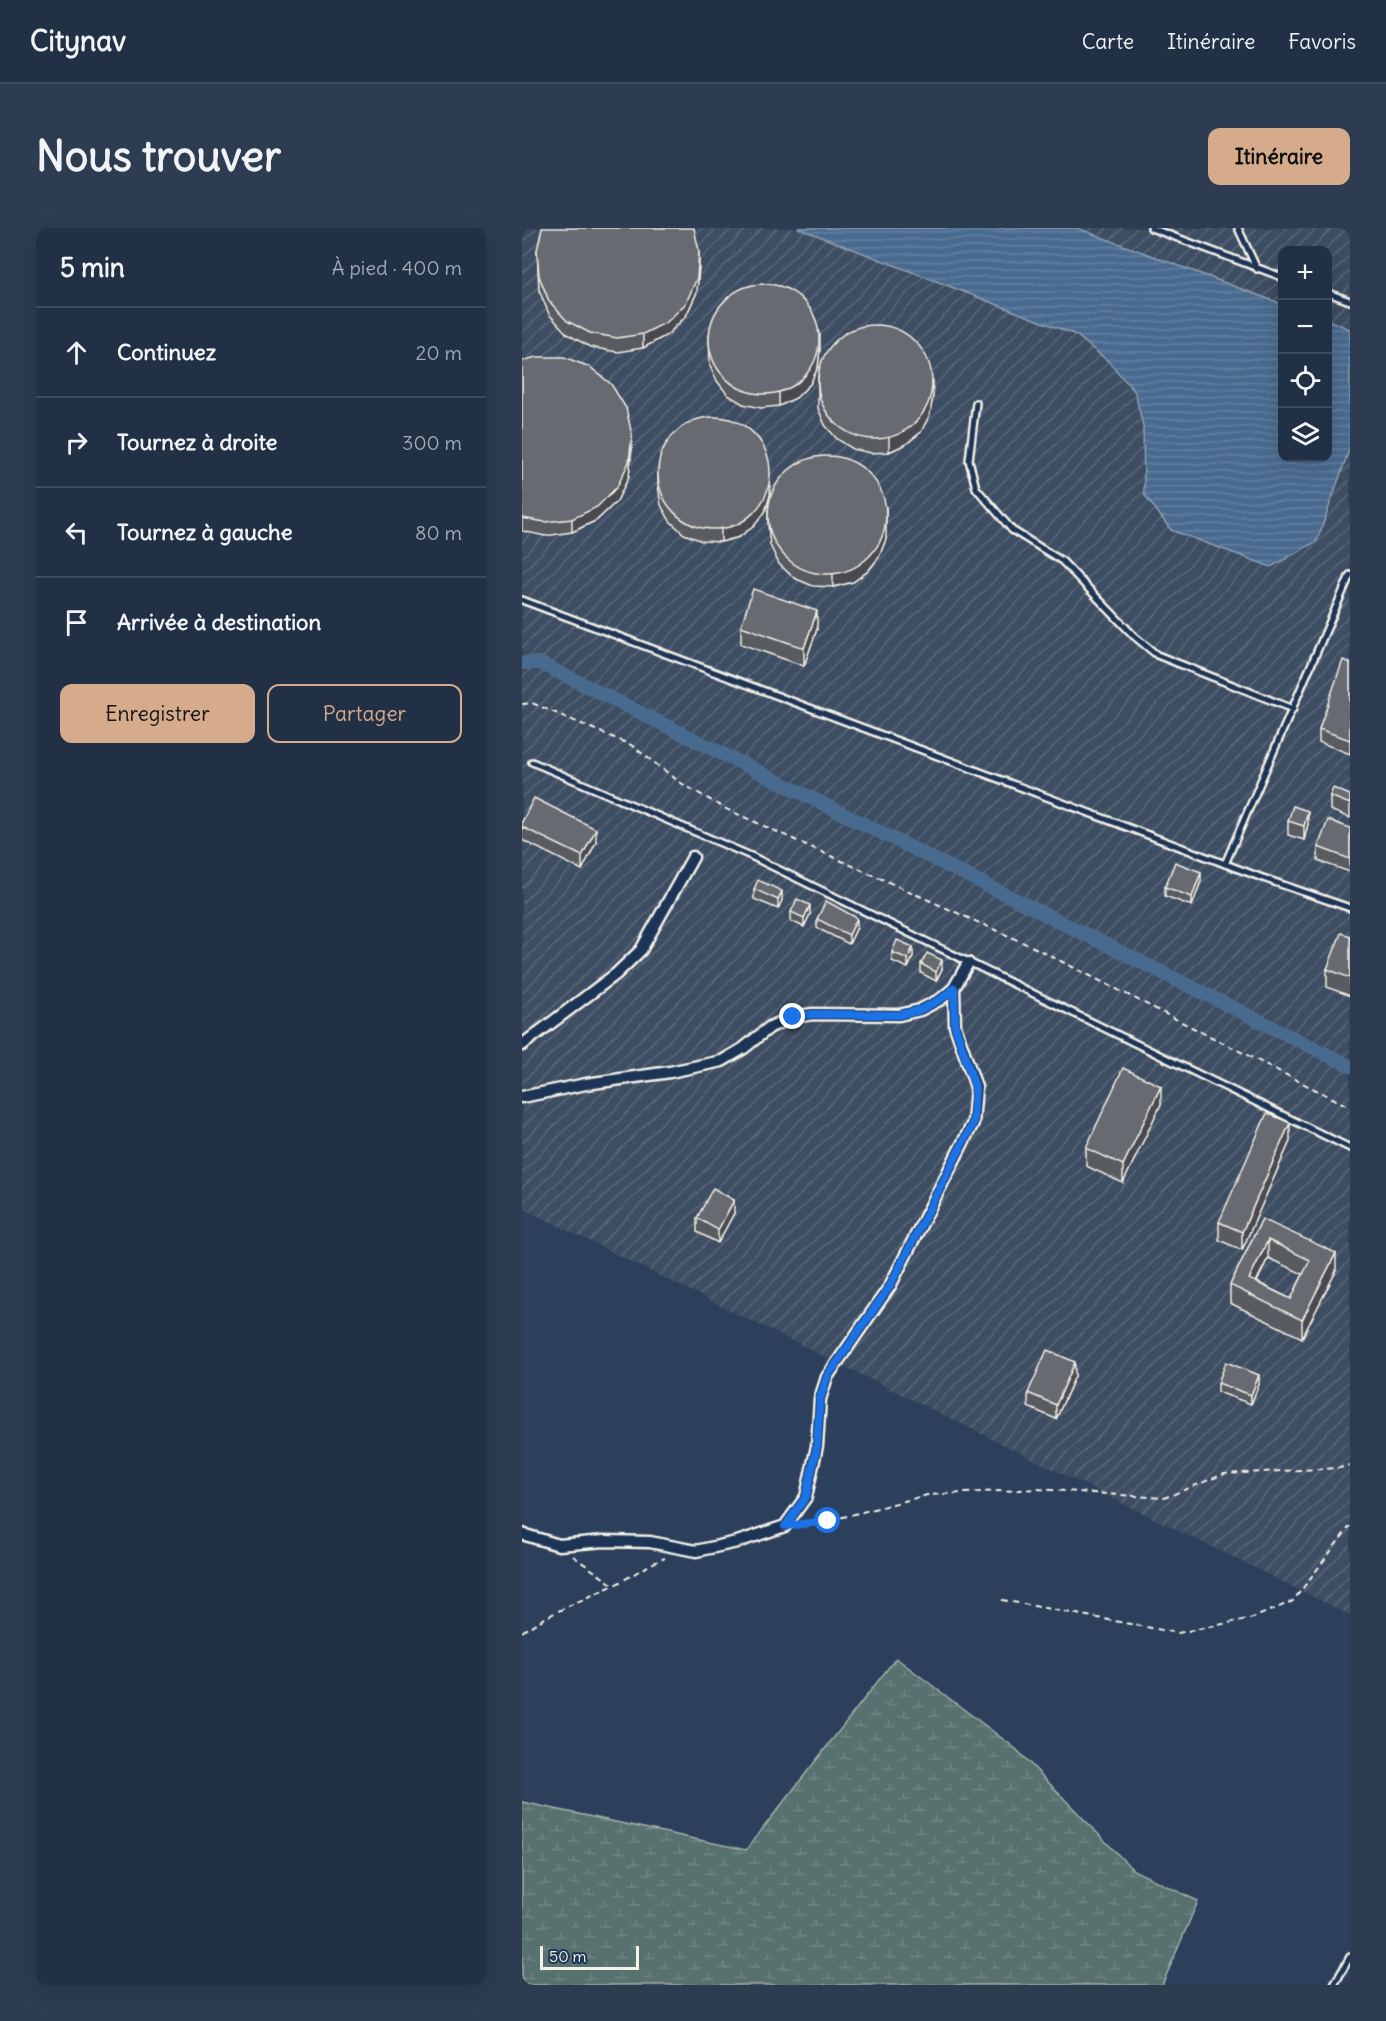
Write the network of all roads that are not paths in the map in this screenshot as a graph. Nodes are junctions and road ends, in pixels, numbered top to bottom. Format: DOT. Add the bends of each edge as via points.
graph roads {
  1 [pos="1151,228"];
  2 [pos="1238,228"];
  3 [pos="1257,268"];
  4 [pos="1278,276"];
  5 [pos="1332,294"];
  6 [pos="1350,301"];
  7 [pos="976,403"];
  8 [pos="1350,576"];
  9 [pos="522,600"];
  10 [pos="1293,709"];
  11 [pos="532,762"];
  12 [pos="693,857"];
  13 [pos="1225,864"];
  14 [pos="1350,908"];
  15 [pos="968,963"];
  16 [pos="954,988"];
  17 [pos="522,1045"];
  18 [pos="522,1097"];
  19 [pos="1350,1148"];
  20 [pos="522,1534"];
  21 [pos="1350,1957"];
  22 [pos="1334,1985"];
  1 -- 3 [label="lane"];
  2 -- 3 [label="lane"];
  3 -- 4 [label="lane"];
  5 -- 6 [label="lane"];
  7 -- 10 [label="lane" via="969,460 975,488 1012,530 1062,561 1157,655"];
  8 -- 10 [label="lane"];
  9 -- 13 [label="lane"];
  10 -- 13 [label="lane"];
  11 -- 15 [label="lane" via="751,856"];
  12 -- 17 [label="street" via="641,950 616,974"];
  13 -- 14 [label="lane"];
  15 -- 16 [label="street"];
  15 -- 19 [label="lane"];
  16 -- 18 [label="street" via="920,1010 899,1015 793,1017 770,1027 722,1061"];
  16 -- 20 [label="street" via="955,1026 975,1087 973,1123 890,1286 827,1377 820,1399 817,1446 806,1497 785,1526 696,1551 650,1542 559,1545"];
  21 -- 22 [label="lane"];
}
